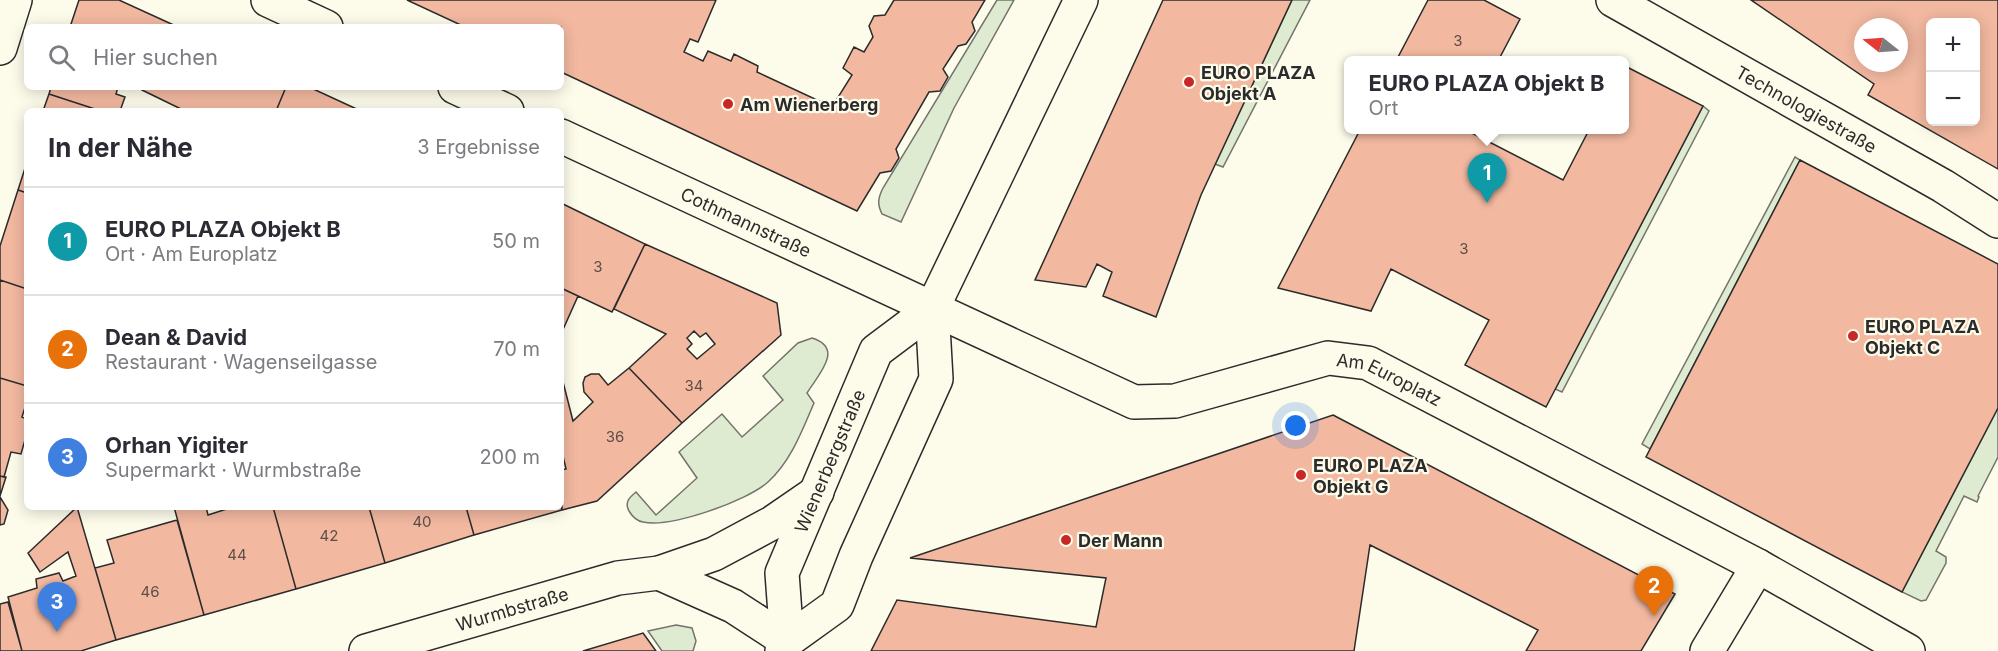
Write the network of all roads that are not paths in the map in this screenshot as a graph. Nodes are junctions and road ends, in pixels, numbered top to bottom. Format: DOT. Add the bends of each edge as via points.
graph roads {
  1 [pos="15,0"];
  2 [pos="268,0"];
  3 [pos="1081,0"];
  4 [pos="1613,0"];
  5 [pos="320,24"];
  6 [pos="0,48"];
  7 [pos="462,90"];
  8 [pos="501,108"];
  9 [pos="564,137"];
  10 [pos="1998,221"];
  11 [pos="932,309"];
  12 [pos="818,492"];
  13 [pos="1758,566"];
  14 [pos="659,573"];
  15 [pos="784,646"];
  16 [pos="366,651"];
  17 [pos="1707,651"];
  18 [pos="1908,651"];
  1 -- 6 [label="street"];
  2 -- 5 [label="street"];
  3 -- 11 [label="street, Wienerbergstraße"];
  4 -- 10 [label="street, Technologiestraße"];
  7 -- 8 [label="street"];
  9 -- 11 [label="street, Cothmannstraße"];
  11 -- 12 [label="street, Wienerbergstraße" via="876,351"];
  11 -- 13 [label="street, Am Europlatz" via="1134,402 1175,401 1328,358 1368,363"];
  11 -- 15 [label="street, Wienerbergstraße" via="936,379 837,604"];
  12 -- 14 [label="street, Wurmbstraße" via="772,523 714,554"];
  12 -- 15 [label="street, Wienerbergstraße" via="782,573"];
  13 -- 17 [label="street"];
  13 -- 18 [label="street, Am Europlatz"];
  14 -- 15 [label="street" via="733,606"];
  14 -- 16 [label="street, Wurmbstraße" via="618,578"];
}
